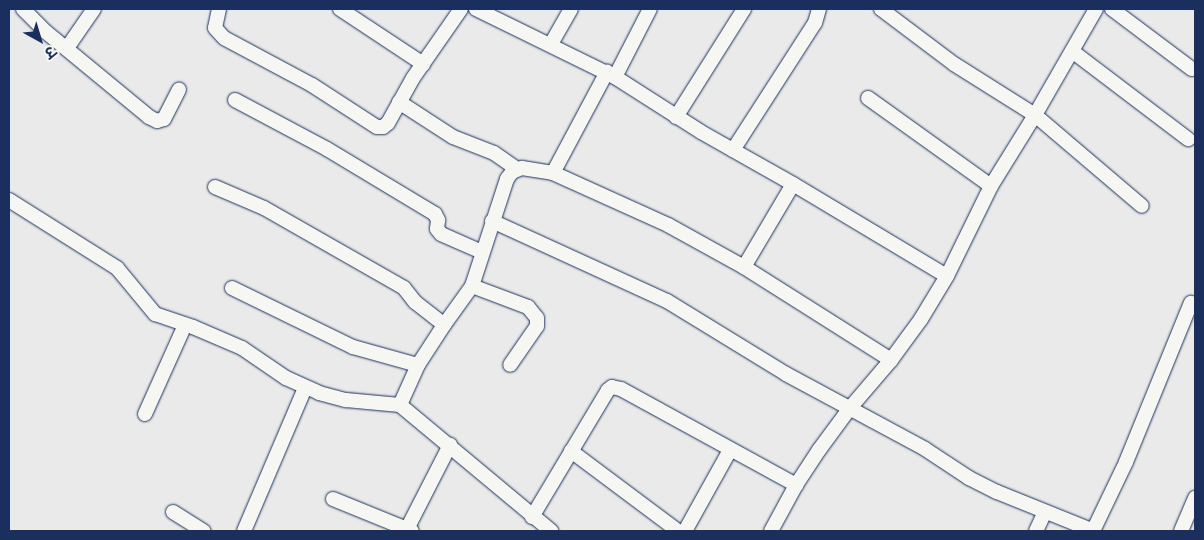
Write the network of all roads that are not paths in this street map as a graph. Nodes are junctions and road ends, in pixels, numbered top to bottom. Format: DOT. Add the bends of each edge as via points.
graph roads {
  1 [pos="23,9"];
  2 [pos="94,9"];
  3 [pos="219,9"];
  4 [pos="340,9"];
  5 [pos="461,9"];
  6 [pos="476,9"];
  7 [pos="571,9"];
  8 [pos="650,9"];
  9 [pos="744,9"];
  10 [pos="819,9"];
  11 [pos="881,9"];
  12 [pos="1096,9"];
  13 [pos="1112,9"];
  14 [pos="492,12"];
  15 [pos="550,44"];
  16 [pos="67,48"];
  17 [pos="1072,51"];
  18 [pos="422,64"];
  19 [pos="1192,69"];
  20 [pos="611,74"];
  21 [pos="178,90"];
  22 [pos="868,98"];
  23 [pos="235,100"];
  24 [pos="399,102"];
  25 [pos="1035,115"];
  26 [pos="676,117"];
  27 [pos="1188,139"];
  28 [pos="733,150"];
  29 [pos="517,169"];
  30 [pos="553,174"];
  31 [pos="793,184"];
  32 [pos="991,186"];
  33 [pos="215,187"];
  34 [pos="9,200"];
  35 [pos="1142,206"];
  36 [pos="492,221"];
  37 [pos="482,252"];
  38 [pos="744,268"];
  39 [pos="948,276"];
  40 [pos="472,286"];
  41 [pos="232,288"];
  42 [pos="1191,303"];
  43 [pos="185,325"];
  44 [pos="444,325"];
  45 [pos="892,360"];
  46 [pos="418,365"];
  47 [pos="510,366"];
  48 [pos="305,388"];
  49 [pos="400,405"];
  50 [pos="850,408"];
  51 [pos="145,414"];
  52 [pos="450,445"];
  53 [pos="730,450"];
  54 [pos="571,451"];
  55 [pos="796,485"];
  56 [pos="1195,498"];
  57 [pos="333,499"];
  58 [pos="173,512"];
  59 [pos="1045,512"];
  60 [pos="532,517"];
  61 [pos="408,530"];
  62 [pos="202,531"];
  63 [pos="244,531"];
  64 [pos="551,531"];
  65 [pos="678,531"];
  66 [pos="685,531"];
  67 [pos="771,531"];
  68 [pos="1036,531"];
  69 [pos="1094,531"];
  70 [pos="1181,531"];
  1 -- 16 [label="street"];
  2 -- 16 [label="street"];
  3 -- 24 [label="street" via="215,28 224,38 312,85 377,127 388,123"];
  4 -- 18 [label="street"];
  5 -- 18 [label="street"];
  6 -- 14 [label="street"];
  7 -- 15 [label="street"];
  8 -- 20 [label="street"];
  9 -- 26 [label="street"];
  10 -- 28 [label="street" via="815,23"];
  11 -- 25 [label="street" via="954,64"];
  12 -- 17 [label="street"];
  13 -- 19 [label="street"];
  14 -- 15 [label="street"];
  15 -- 20 [label="street"];
  16 -- 21 [label="street" via="127,100 157,121 164,119"];
  17 -- 25 [label="street"];
  17 -- 27 [label="street"];
  18 -- 24 [label="street"];
  20 -- 26 [label="street"];
  20 -- 30 [label="street"];
  22 -- 32 [label="street"];
  23 -- 37 [label="street" via="327,149 427,209 437,216 437,229 441,234"];
  24 -- 29 [label="street" via="453,136 494,153"];
  25 -- 32 [label="street"];
  25 -- 35 [label="street"];
  26 -- 28 [label="street"];
  28 -- 31 [label="street"];
  29 -- 30 [label="street"];
  29 -- 36 [label="street" via="507,179"];
  30 -- 38 [label="street" via="668,226"];
  31 -- 38 [label="street"];
  31 -- 39 [label="street"];
  32 -- 39 [label="street"];
  33 -- 44 [label="street" via="264,208 404,288"];
  34 -- 43 [label="street" via="116,268 155,314"];
  36 -- 37 [label="street"];
  36 -- 50 [label="street" via="667,301 786,374"];
  37 -- 40 [label="street"];
  38 -- 45 [label="street"];
  39 -- 45 [label="street"];
  40 -- 44 [label="street"];
  40 -- 47 [label="street" via="528,307 538,318 537,326"];
  41 -- 46 [label="street" via="353,347"];
  42 -- 69 [label="street"];
  43 -- 48 [label="street" via="242,348"];
  43 -- 51 [label="street"];
  44 -- 46 [label="street"];
  45 -- 50 [label="street"];
  46 -- 49 [label="street"];
  48 -- 49 [label="street" via="346,400"];
  48 -- 63 [label="street"];
  49 -- 52 [label="street"];
  50 -- 55 [label="street"];
  50 -- 59 [label="street" via="990,488"];
  52 -- 60 [label="street"];
  52 -- 61 [label="street"];
  53 -- 54 [label="street" via="616,387 608,390"];
  53 -- 55 [label="street"];
  53 -- 66 [label="street"];
  54 -- 60 [label="street"];
  54 -- 65 [label="street"];
  55 -- 67 [label="street"];
  56 -- 70 [label="street"];
  57 -- 61 [label="street"];
  58 -- 62 [label="street"];
  59 -- 68 [label="street"];
  59 -- 69 [label="street"];
  60 -- 64 [label="street"];
}
